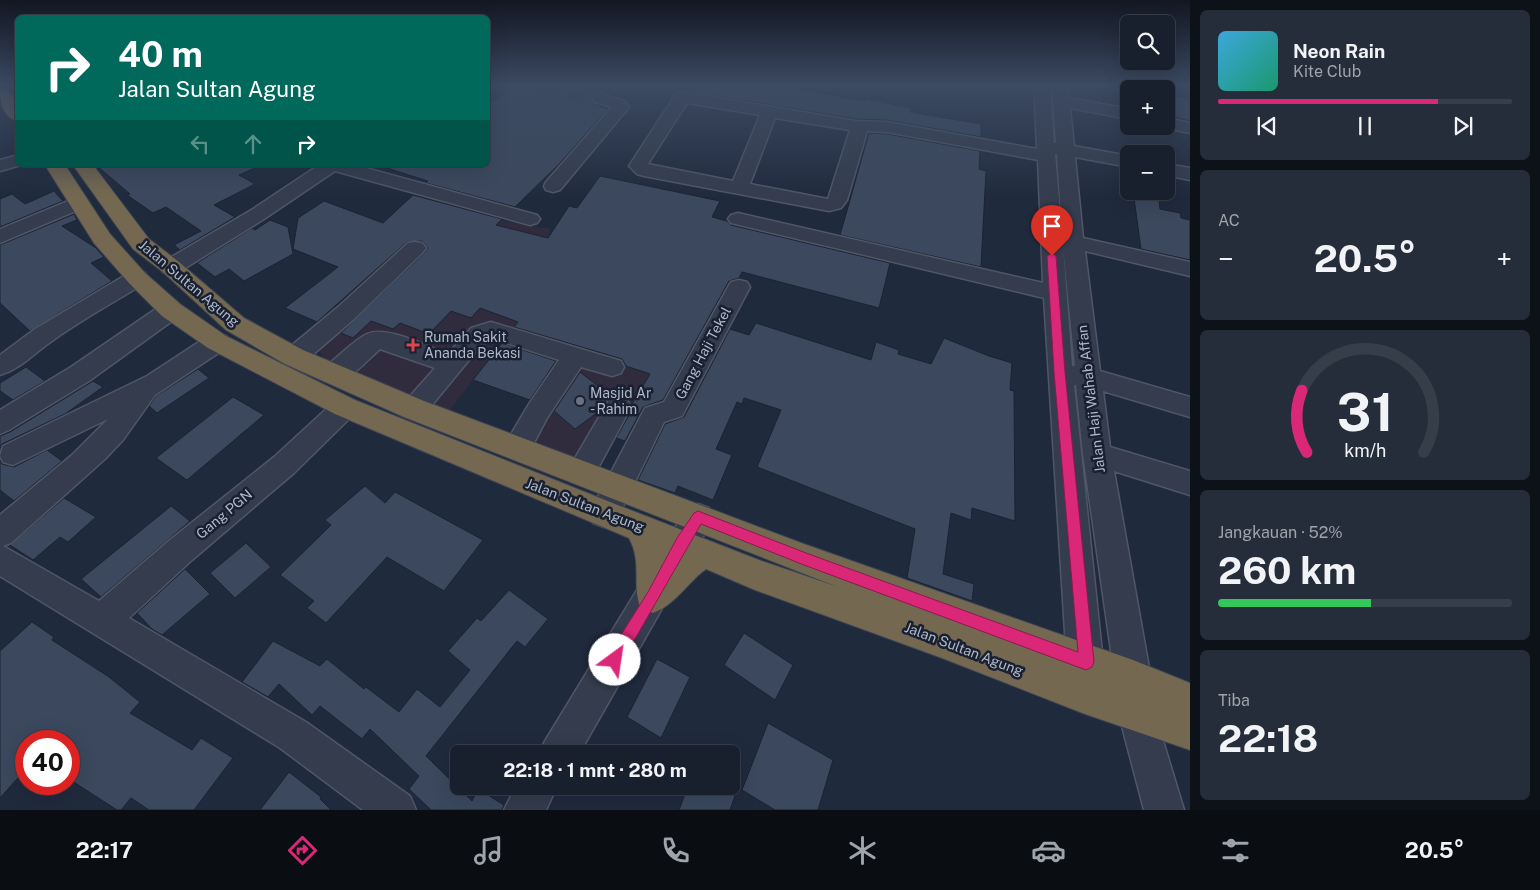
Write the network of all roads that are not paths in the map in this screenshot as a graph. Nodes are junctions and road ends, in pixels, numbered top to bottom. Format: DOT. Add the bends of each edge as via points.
graph roads {
  1 [pos="607,123"];
  2 [pos="660,123"];
  3 [pos="765,123"];
  4 [pos="835,123"];
  5 [pos="1050,123"];
  6 [pos="1175,125"];
  7 [pos="860,127"];
  8 [pos="1190,128"];
  9 [pos="1051,151"];
  10 [pos="15,161"];
  11 [pos="1120,161"];
  12 [pos="0,166"];
  13 [pos="56,167"];
  14 [pos="84,167"];
  15 [pos="329,167"];
  16 [pos="339,167"];
  17 [pos="1175,171"];
  18 [pos="1190,174"];
  19 [pos="553,186"];
  20 [pos="739,189"];
  21 [pos="78,203"];
  22 [pos="530,219"];
  23 [pos="738,219"];
  24 [pos="0,237"];
  25 [pos="1062,240"];
  26 [pos="415,248"];
  27 [pos="170,267"];
  28 [pos="1190,269"];
  29 [pos="137,278"];
  30 [pos="739,287"];
  31 [pos="1054,292"];
  32 [pos="170,310"];
  33 [pos="216,342"];
  34 [pos="575,356"];
  35 [pos="294,357"];
  36 [pos="453,365"];
  37 [pos="0,366"];
  38 [pos="612,368"];
  39 [pos="1060,372"];
  40 [pos="334,374"];
  41 [pos="1088,379"];
  42 [pos="156,383"];
  43 [pos="1190,406"];
  44 [pos="344,407"];
  45 [pos="618,408"];
  46 [pos="414,409"];
  47 [pos="0,422"];
  48 [pos="517,448"];
  49 [pos="13,454"];
  50 [pos="1097,454"];
  51 [pos="581,473"];
  52 [pos="1190,483"];
  53 [pos="617,488"];
  54 [pos="604,514"];
  55 [pos="640,527"];
  56 [pos="0,534"];
  57 [pos="695,537"];
  58 [pos="0,559"];
  59 [pos="652,597"];
  60 [pos="102,620"];
  61 [pos="1086,662"];
  62 [pos="1085,695"];
  63 [pos="1134,695"];
  64 [pos="1190,702"];
  65 [pos="1190,731"];
  66 [pos="563,745"];
  67 [pos="533,795"];
  68 [pos="396,810"];
  69 [pos="524,810"];
  70 [pos="1164,810"];
  1 -- 19 [label="street"];
  2 -- 20 [label="street" via="638,166 644,170"];
  3 -- 20 [label="street"];
  4 -- 7 [label="street"];
  5 -- 9 [label="street, Jalan Haji Wahab Affan"];
  6 -- 8 [label="street"];
  7 -- 9 [label="street" via="887,127"];
  7 -- 20 [label="street" via="834,204 802,202"];
  9 -- 11 [label="street"];
  9 -- 25 [label="street, Jalan Haji Wahab Affan"];
  10 -- 12 [label="street"];
  13 -- 21 [label="highway, Jalan Sultan Agung"];
  14 -- 27 [label="highway, Jalan Sultan Agung" via="141,244"];
  15 -- 27 [label="lane"];
  16 -- 22 [label="street"];
  17 -- 18 [label="street"];
  21 -- 24 [label="street"];
  21 -- 29 [label="highway, Jalan Sultan Agung" via="102,238"];
  23 -- 31 [label="lane"];
  25 -- 28 [label="street"];
  25 -- 31 [label="street, Jalan Haji Wahab Affan"];
  25 -- 41 [label="street, Jalan Haji Wahab Affan"];
  26 -- 35 [label="street"];
  27 -- 35 [label="highway, Jalan Sultan Agung" via="235,324"];
  29 -- 32 [label="highway, Jalan Sultan Agung"];
  29 -- 37 [label="street" via="43,335"];
  30 -- 53 [label="street, Gang Haji Tekel" via="673,409 654,415"];
  31 -- 39 [label="street, Jalan Haji Wahab Affan"];
  32 -- 33 [label="highway, Jalan Sultan Agung"];
  32 -- 47 [label="street" via="80,374"];
  33 -- 42 [label="street"];
  33 -- 44 [label="highway, Jalan Sultan Agung"];
  34 -- 36 [label="street" via="485,330"];
  34 -- 38 [label="street"];
  34 -- 48 [label="street"];
  35 -- 40 [label="highway, Jalan Sultan Agung"];
  36 -- 40 [label="street" via="388,341 374,340"];
  36 -- 46 [label="street"];
  39 -- 41 [label="street"];
  39 -- 61 [label="street, Jalan Haji Wahab Affan"];
  40 -- 46 [label="highway, Jalan Sultan Agung"];
  41 -- 43 [label="street"];
  41 -- 50 [label="street, Jalan Haji Wahab Affan"];
  42 -- 49 [label="street"];
  42 -- 56 [label="street" via="135,399 120,425 103,443"];
  44 -- 54 [label="highway, Jalan Sultan Agung"];
  44 -- 60 [label="street, Gang PGN" via="284,464"];
  45 -- 51 [label="street"];
  46 -- 48 [label="highway, Jalan Sultan Agung"];
  48 -- 51 [label="highway, Jalan Sultan Agung"];
  50 -- 52 [label="street"];
  50 -- 63 [label="street, Jalan Haji Wahab Affan"];
  51 -- 53 [label="highway, Jalan Sultan Agung"];
  53 -- 54 [label="street, Gang Haji Tekel"];
  53 -- 57 [label="highway, Jalan Sultan Agung"];
  54 -- 55 [label="highway, Jalan Sultan Agung"];
  55 -- 57 [label="highway, Jalan Sultan Agung"];
  55 -- 59 [label="highway" via="655,561"];
  57 -- 59 [label="street"];
  57 -- 61 [label="highway, Jalan Sultan Agung" via="804,559"];
  57 -- 62 [label="highway, Jalan Sultan Agung" via="755,574"];
  58 -- 60 [label="street"];
  59 -- 66 [label="street"];
  60 -- 68 [label="street" via="293,735"];
  61 -- 62 [label="street, Jalan Haji Wahab Affan"];
  61 -- 63 [label="highway, Jalan Sultan Agung"];
  62 -- 63 [label="highway, Jalan Sultan Agung"];
  63 -- 64 [label="highway, Jalan Sultan Agung"];
  63 -- 65 [label="highway, Jalan Sultan Agung"];
  63 -- 70 [label="street, Jalan Haji Wahab Affan"];
  67 -- 69 [label="street"];
}
